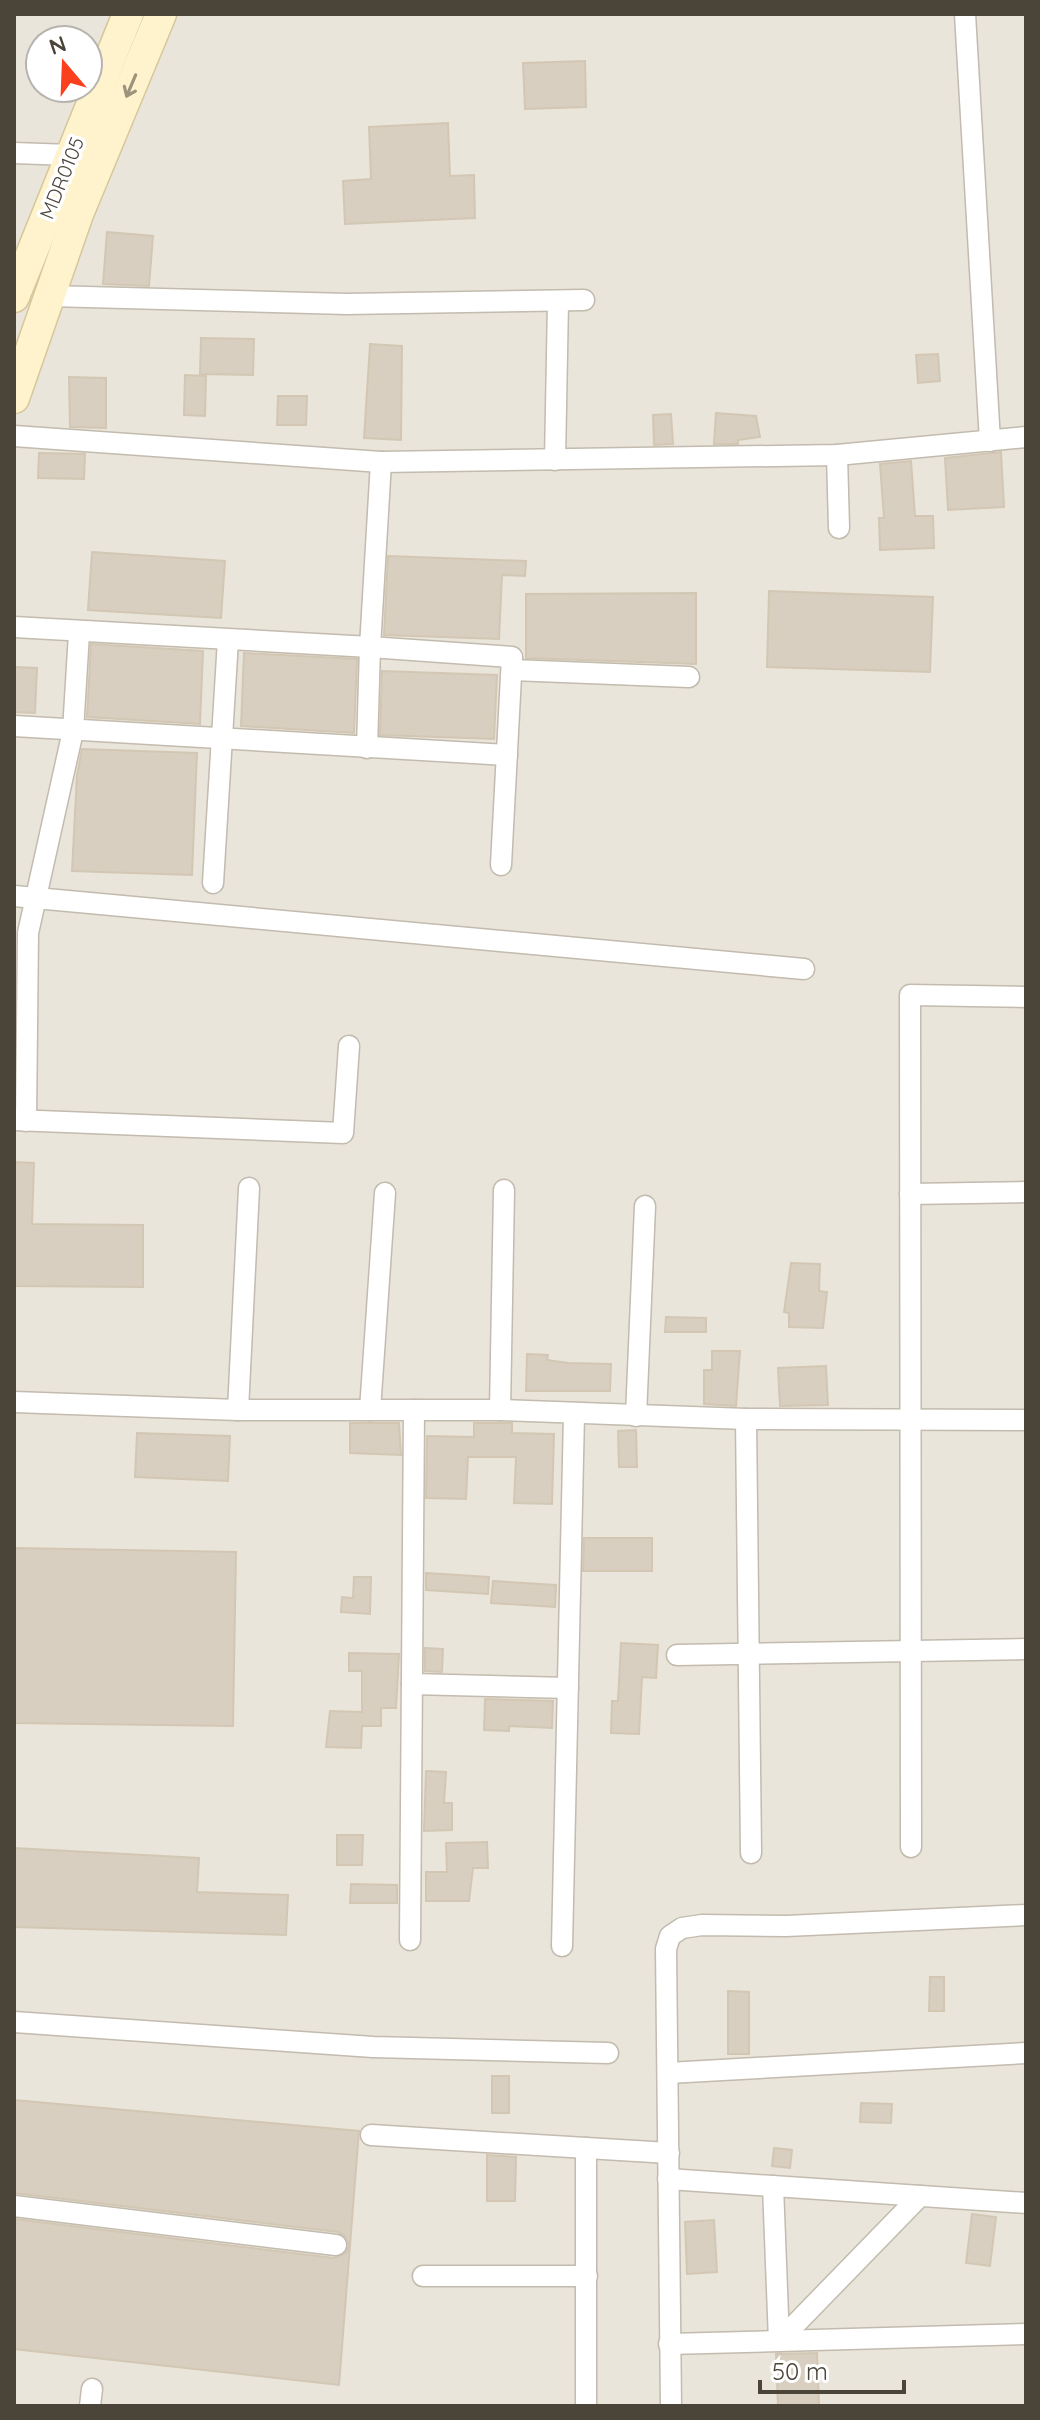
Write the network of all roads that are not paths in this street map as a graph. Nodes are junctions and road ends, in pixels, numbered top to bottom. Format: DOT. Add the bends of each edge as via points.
graph roads {
  1 [pos="128,14"];
  2 [pos="161,14"];
  3 [pos="965,14"];
  4 [pos="14,153"];
  5 [pos="71,155"];
  6 [pos="49,296"];
  7 [pos="14,297"];
  8 [pos="584,300"];
  9 [pos="558,302"];
  10 [pos="14,398"];
  11 [pos="14,436"];
  12 [pos="1026,437"];
  13 [pos="990,441"];
  14 [pos="837,455"];
  15 [pos="555,460"];
  16 [pos="381,462"];
  17 [pos="839,528"];
  18 [pos="14,627"];
  19 [pos="79,633"];
  20 [pos="228,640"];
  21 [pos="370,647"];
  22 [pos="512,670"];
  23 [pos="689,677"];
  24 [pos="14,726"];
  25 [pos="73,731"];
  26 [pos="222,741"];
  27 [pos="367,748"];
  28 [pos="507,755"];
  29 [pos="501,865"];
  30 [pos="213,883"];
  31 [pos="14,896"];
  32 [pos="36,898"];
  33 [pos="804,969"];
  34 [pos="1026,997"];
  35 [pos="349,1046"];
  36 [pos="20,1121"];
  37 [pos="249,1188"];
  38 [pos="504,1190"];
  39 [pos="1026,1192"];
  40 [pos="385,1193"];
  41 [pos="910,1194"];
  42 [pos="645,1206"];
  43 [pos="14,1402"];
  44 [pos="238,1410"];
  45 [pos="370,1410"];
  46 [pos="414,1410"];
  47 [pos="500,1410"];
  48 [pos="574,1415"];
  49 [pos="636,1416"];
  50 [pos="746,1419"];
  51 [pos="911,1420"];
  52 [pos="1026,1420"];
  53 [pos="1026,1649"];
  54 [pos="910,1651"];
  55 [pos="748,1654"];
  56 [pos="677,1655"];
  57 [pos="412,1684"];
  58 [pos="568,1688"];
  59 [pos="911,1847"];
  60 [pos="751,1853"];
  61 [pos="1026,1915"];
  62 [pos="410,1940"];
  63 [pos="562,1946"];
  64 [pos="14,2022"];
  65 [pos="608,2053"];
  66 [pos="1026,2053"];
  67 [pos="668,2073"];
  68 [pos="371,2135"];
  69 [pos="586,2148"];
  70 [pos="669,2153"];
  71 [pos="668,2179"];
  72 [pos="773,2186"];
  73 [pos="920,2196"];
  74 [pos="1026,2203"];
  75 [pos="14,2206"];
  76 [pos="336,2245"];
  77 [pos="423,2276"];
  78 [pos="587,2276"];
  79 [pos="1026,2334"];
  80 [pos="779,2341"];
  81 [pos="669,2344"];
  82 [pos="586,2406"];
  83 [pos="671,2406"];
  1 -- 5 [label="main road, MDR0105"];
  2 -- 6 [label="main road, MDR0105, one-way"];
  3 -- 13 [label="street"];
  4 -- 5 [label="street"];
  5 -- 7 [label="main road, MDR0105"];
  6 -- 9 [label="street" via="347,304"];
  6 -- 10 [label="main road, MDR0105"];
  8 -- 9 [label="street"];
  9 -- 15 [label="street"];
  11 -- 16 [label="street"];
  12 -- 13 [label="street"];
  13 -- 14 [label="street"];
  14 -- 15 [label="street"];
  14 -- 17 [label="street"];
  15 -- 16 [label="street"];
  16 -- 21 [label="street"];
  18 -- 19 [label="street"];
  19 -- 20 [label="street"];
  19 -- 25 [label="street"];
  20 -- 21 [label="street"];
  20 -- 26 [label="street"];
  21 -- 22 [label="street" via="512,657"];
  21 -- 27 [label="street"];
  22 -- 23 [label="street"];
  22 -- 28 [label="street"];
  24 -- 25 [label="street"];
  25 -- 26 [label="street"];
  25 -- 32 [label="street"];
  26 -- 27 [label="street"];
  26 -- 30 [label="street"];
  27 -- 28 [label="street"];
  28 -- 29 [label="street"];
  31 -- 32 [label="street"];
  32 -- 33 [label="street"];
  32 -- 36 [label="street" via="28,933"];
  34 -- 41 [label="street" via="910,995"];
  35 -- 36 [label="street" via="343,1133"];
  37 -- 44 [label="street"];
  38 -- 47 [label="street"];
  39 -- 41 [label="street"];
  40 -- 45 [label="street"];
  41 -- 51 [label="street"];
  42 -- 49 [label="street"];
  43 -- 44 [label="street"];
  44 -- 45 [label="street"];
  45 -- 46 [label="street"];
  46 -- 47 [label="street"];
  46 -- 57 [label="street"];
  47 -- 48 [label="street"];
  48 -- 49 [label="street"];
  48 -- 58 [label="street"];
  49 -- 50 [label="street"];
  50 -- 51 [label="street"];
  50 -- 55 [label="street"];
  51 -- 52 [label="street"];
  51 -- 54 [label="street"];
  53 -- 54 [label="street"];
  54 -- 55 [label="street"];
  54 -- 59 [label="street"];
  55 -- 56 [label="street"];
  55 -- 60 [label="street"];
  57 -- 58 [label="street"];
  57 -- 62 [label="street"];
  58 -- 63 [label="street"];
  61 -- 67 [label="street" via="682,1928 670,1936 666,1949"];
  64 -- 65 [label="street" via="373,2047"];
  66 -- 67 [label="street"];
  67 -- 70 [label="street"];
  68 -- 69 [label="street"];
  69 -- 70 [label="street"];
  69 -- 78 [label="street"];
  70 -- 71 [label="street"];
  71 -- 72 [label="street"];
  71 -- 81 [label="street"];
  72 -- 73 [label="street"];
  72 -- 80 [label="street"];
  73 -- 74 [label="street"];
  73 -- 80 [label="street"];
  75 -- 76 [label="street"];
  77 -- 78 [label="street"];
  78 -- 82 [label="street"];
  79 -- 80 [label="street"];
  80 -- 81 [label="street"];
  81 -- 83 [label="street"];
}
